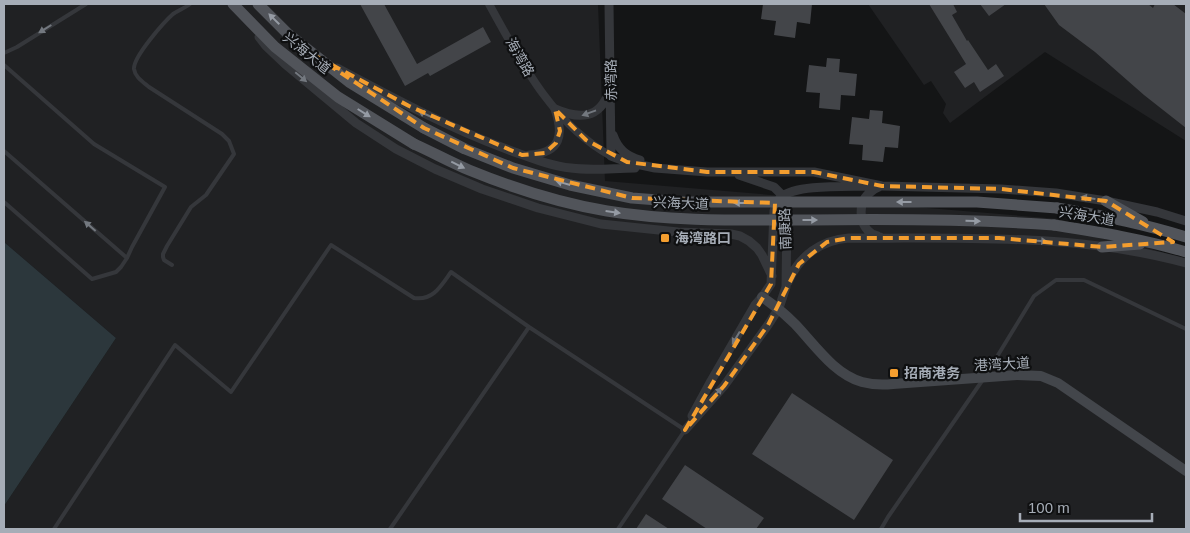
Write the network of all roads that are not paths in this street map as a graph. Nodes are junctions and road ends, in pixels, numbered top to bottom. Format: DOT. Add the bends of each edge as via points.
graph roads {
  1 [pos="86,4"];
  2 [pos="190,4"];
  3 [pos="232,4"];
  4 [pos="258,4"];
  5 [pos="489,4"];
  6 [pos="609,4"];
  7 [pos="4,53"];
  8 [pos="317,57"];
  9 [pos="4,65"];
  10 [pos="611,86"];
  11 [pos="555,109"];
  12 [pos="612,130"];
  13 [pos="4,151"];
  14 [pos="522,155"];
  15 [pos="611,156"];
  16 [pos="656,168"];
  17 [pos="730,172"];
  18 [pos="882,186"];
  19 [pos="783,196"];
  20 [pos="1106,201"];
  21 [pos="4,202"];
  22 [pos="1186,221"];
  23 [pos="1150,227"];
  24 [pos="1186,237"];
  25 [pos="884,238"];
  26 [pos="1155,243"];
  27 [pos="1102,247"];
  28 [pos="1186,252"];
  29 [pos="127,258"];
  30 [pos="1186,263"];
  31 [pos="172,265"];
  32 [pos="772,276"];
  33 [pos="786,287"];
  34 [pos="762,297"];
  35 [pos="779,308"];
  36 [pos="529,327"];
  37 [pos="1186,329"];
  38 [pos="984,378"];
  39 [pos="684,430"];
  40 [pos="1186,471"];
  41 [pos="54,529"];
  42 [pos="390,529"];
  43 [pos="618,529"];
  44 [pos="881,529"];
  1 -- 7 [label="lane, one-way"];
  2 -- 31 [label="lane" via="162,25 136,59 135,73 149,87 222,134 234,154 206,195 191,207 167,246 163,257"];
  3 -- 26 [label="main road, 兴海大道, one-way, bridge" via="275,46 338,97 414,144 509,186 557,200 649,217 913,219 1054,225"];
  3 -- 32 [label="street, 兴海大道, one-way" via="285,64 356,123 396,149 482,189 601,224 740,236 757,248"];
  8 -- 4 [label="main road, 兴海大道, one-way"];
  5 -- 11 [label="street, 海湾路" via="535,84"];
  6 -- 10 [label="street, 赤湾路"];
  14 -- 8 [label="street, 兴海大道, one-way" via="409,106"];
  23 -- 8 [label="main road, 兴海大道, one-way, bridge" via="1057,208 977,202 684,202 632,198 570,185 465,149 349,82"];
  9 -- 29 [label="lane" via="94,144 165,187"];
  10 -- 11 [label="street, one-way" via="602,106 592,113 572,115"];
  10 -- 12 [label="street, 赤湾路"];
  11 -- 14 [label="street" via="560,130 556,143 545,153"];
  11 -- 15 [label="street, 海湾路" via="586,140"];
  12 -- 15 [label="street, 赤湾路"];
  12 -- 17 [label="street, 兴海大道" via="616,144 631,158"];
  29 -- 13 [label="lane, one-way"];
  14 -- 16 [label="street, 兴海大道" via="549,164 586,170"];
  15 -- 16 [label="street, 兴海大道"];
  16 -- 17 [label="street, 兴海大道"];
  17 -- 18 [label="street, 兴海大道" via="814,172"];
  17 -- 19 [label="street" via="774,186"];
  18 -- 19 [label="street" via="804,188"];
  20 -- 18 [label="street, 兴海大道, one-way" via="1001,189"];
  18 -- 25 [label="street" via="871,191 863,201 861,213 864,225 872,234"];
  19 -- 32 [label="street, 南康路" via="774,211"];
  19 -- 33 [label="street, 南康路" via="787,216"];
  20 -- 22 [label="street, 兴海大道"];
  20 -- 23 [label="main road"];
  21 -- 29 [label="lane" via="92,279 116,272"];
  23 -- 24 [label="main road, 兴海大道"];
  25 -- 27 [label="street, 兴海大道, one-way" via="999,238"];
  25 -- 33 [label="street, 兴海大道" via="838,239 817,247 791,274"];
  26 -- 27 [label="main road"];
  26 -- 28 [label="main road, 兴海大道"];
  27 -- 30 [label="street, 兴海大道"];
  32 -- 34 [label="street, 南康路" via="771,284"];
  33 -- 35 [label="street, 南康路"];
  34 -- 35 [label="main road, 港湾大道"];
  34 -- 39 [label="street, 南康路, one-way"];
  35 -- 38 [label="main road, 港湾大道" via="834,366 862,382 894,384"];
  39 -- 35 [label="street, 南康路, one-way" via="724,386"];
  36 -- 39 [label="lane"];
  36 -- 41 [label="lane" via="451,272 433,294 414,298 330,246 232,392 175,345"];
  36 -- 42 [label="lane"];
  37 -- 38 [label="lane" via="1084,280 1056,280 1034,296"];
  38 -- 40 [label="main road, 港湾大道" via="1031,375 1049,378"];
  38 -- 44 [label="lane"];
  39 -- 43 [label="lane"];
}
